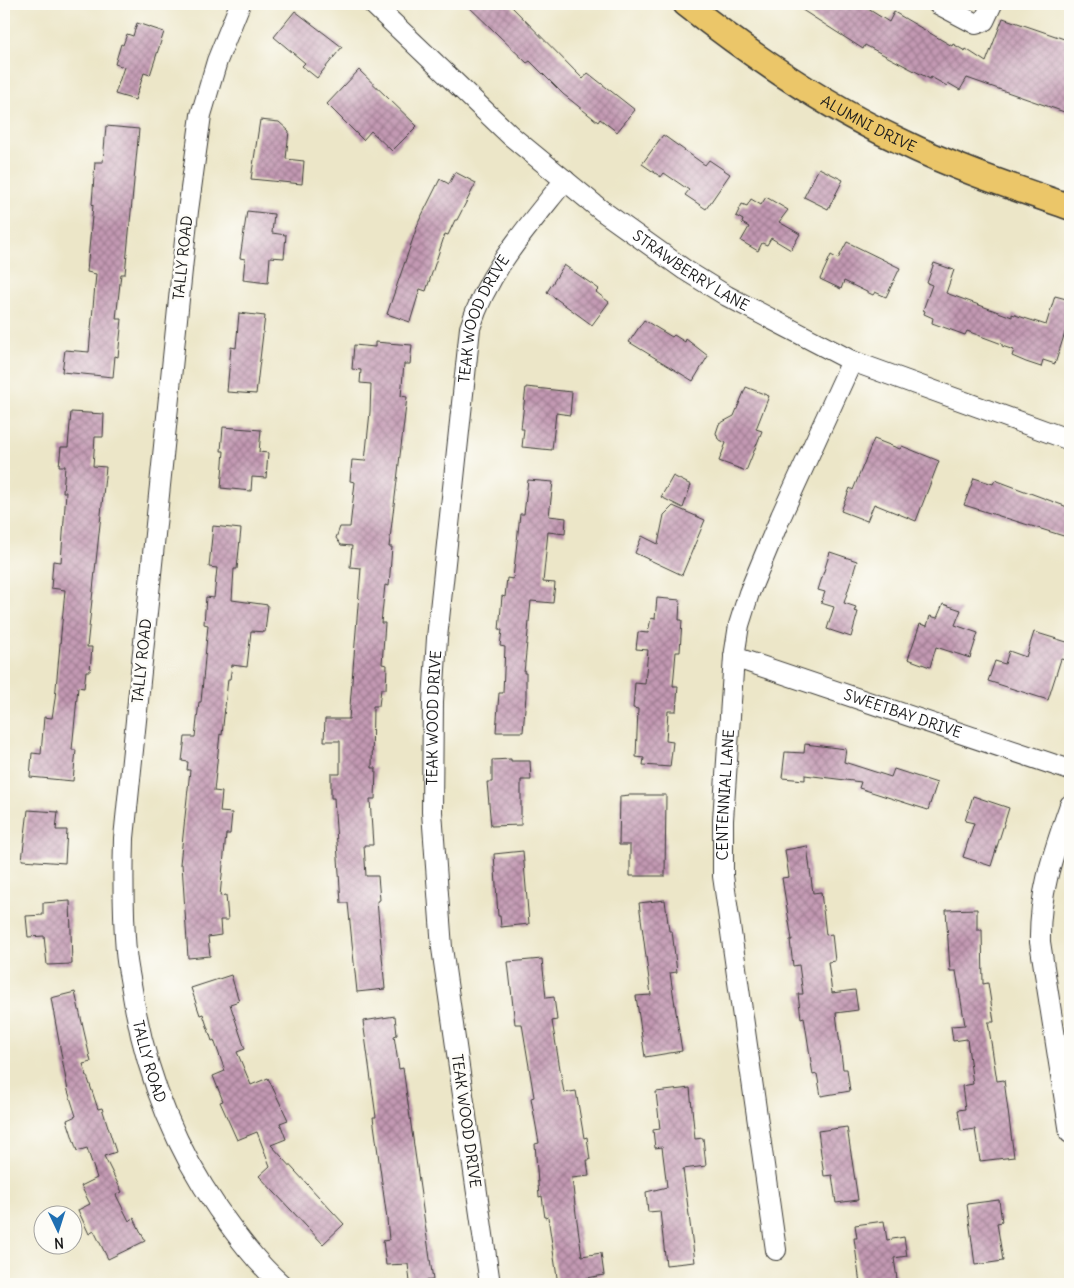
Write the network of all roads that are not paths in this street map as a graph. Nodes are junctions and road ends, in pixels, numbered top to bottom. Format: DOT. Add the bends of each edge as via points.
graph roads {
  1 [pos="240,4"];
  2 [pos="374,4"];
  3 [pos="686,4"];
  4 [pos="938,4"];
  5 [pos="992,4"];
  6 [pos="564,180"];
  7 [pos="1070,207"];
  8 [pos="852,361"];
  9 [pos="1070,440"];
  10 [pos="734,657"];
  11 [pos="1070,770"];
  12 [pos="1070,805"];
  13 [pos="1070,1133"];
  14 [pos="776,1250"];
  15 [pos="281,1284"];
  16 [pos="490,1284"];
  1 -- 15 [label="street, TALLY ROAD" via="201,115 189,201 124,838 123,876 126,954 140,1038 167,1118 195,1176 236,1236"];
  2 -- 6 [label="street, STRAWBERRY LANE" via="480,107"];
  3 -- 7 [label="main road, ALUMNI DRIVE" via="793,82 864,123 951,164"];
  4 -- 5 [label="street" via="976,24 984,21"];
  6 -- 8 [label="street, STRAWBERRY LANE" via="685,270 727,296"];
  6 -- 16 [label="street, TEAK WOOD DRIVE" via="499,265 485,288 470,328 436,647 432,812 437,904"];
  8 -- 9 [label="street, STRAWBERRY LANE"];
  8 -- 10 [label="street, CENTENNIAL LANE" via="749,593"];
  10 -- 11 [label="street, SWEETBAY DRIVE"];
  10 -- 14 [label="street, CENTENNIAL LANE" via="723,820 723,876"];
  12 -- 13 [label="street" via="1046,879 1040,942"];
}
